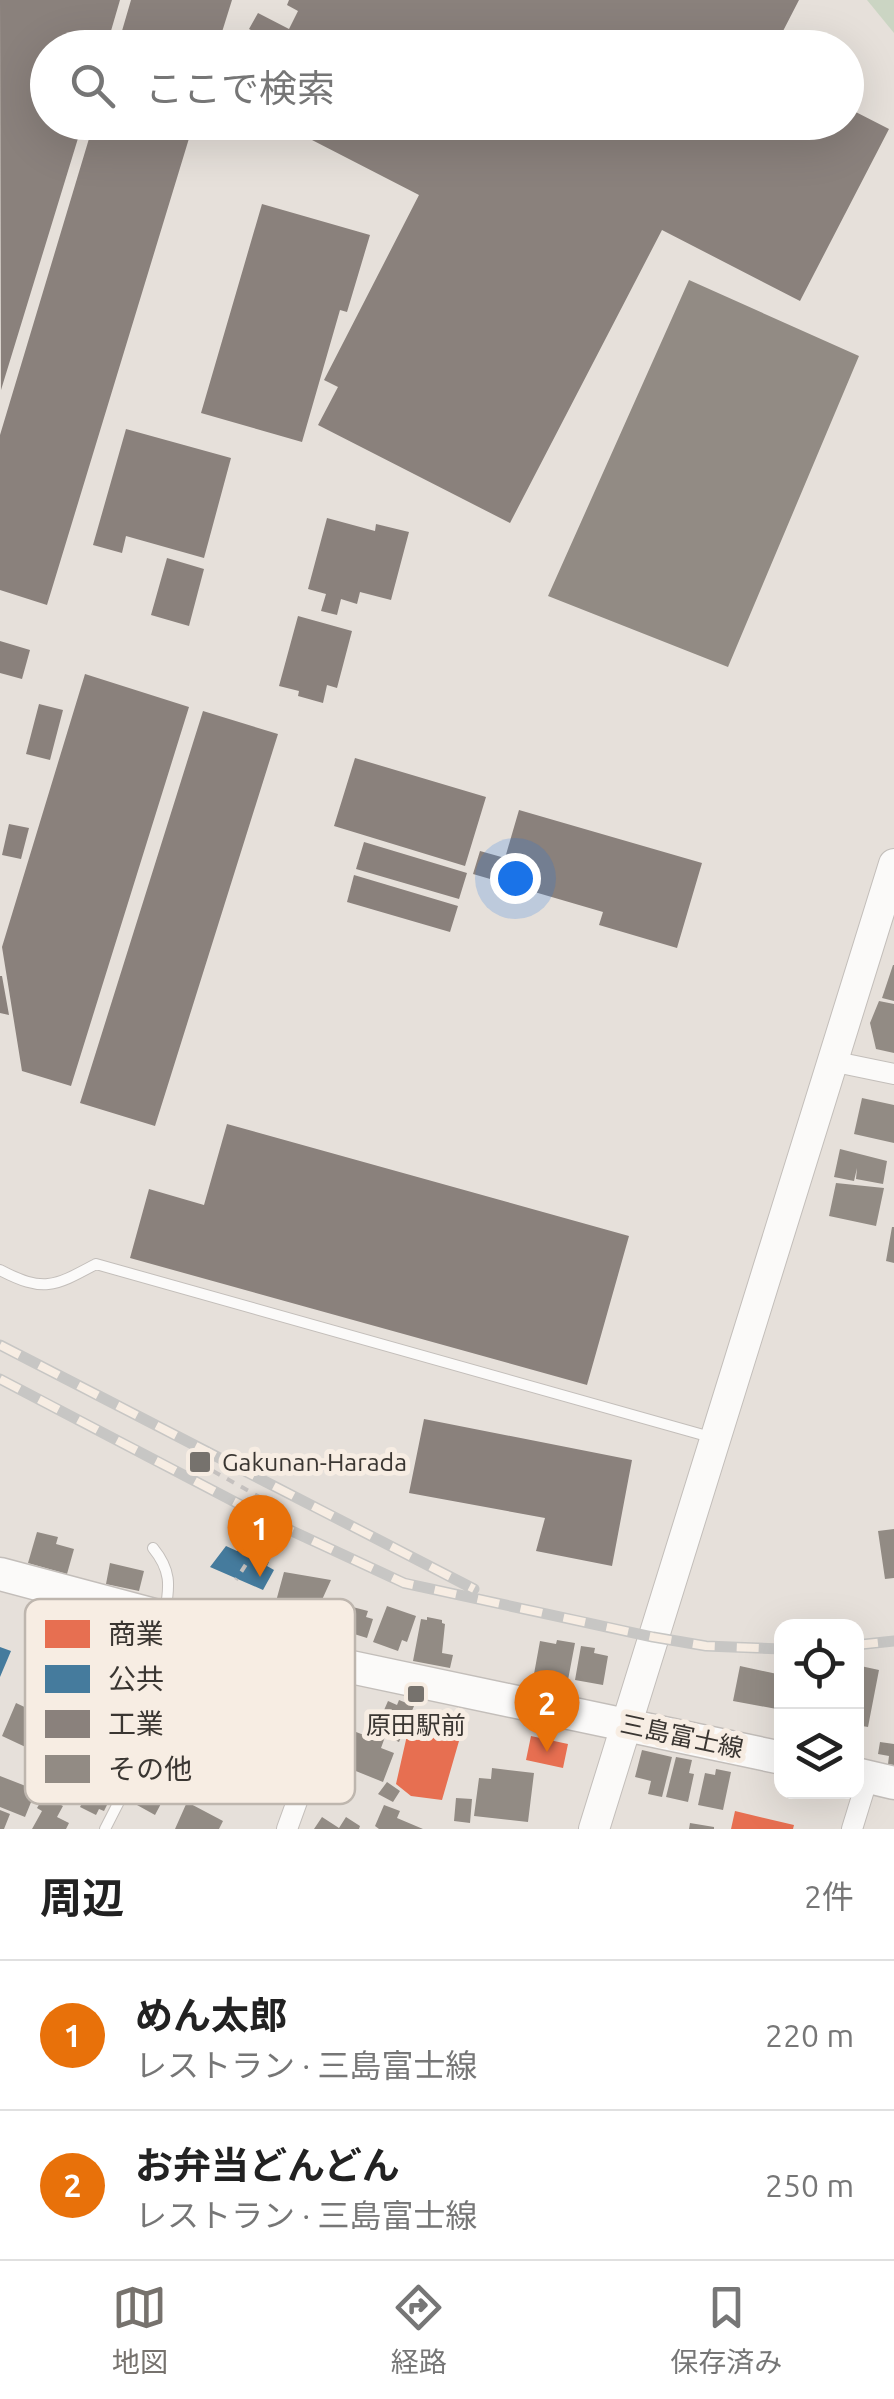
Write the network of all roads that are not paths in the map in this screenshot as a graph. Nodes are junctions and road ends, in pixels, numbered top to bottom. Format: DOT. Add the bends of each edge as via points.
graph roads {
  1 [pos="894,864"];
  2 [pos="831,1061"];
  3 [pos="894,1074"];
  4 [pos="0,1270"];
  5 [pos="715,1438"];
  6 [pos="153,1548"];
  7 [pos="0,1574"];
  8 [pos="95,1599"];
  9 [pos="172,1599"];
  10 [pos="355,1668"];
  11 [pos="628,1724"];
  12 [pos="774,1756"];
  13 [pos="873,1778"];
  14 [pos="118,1804"];
  15 [pos="296,1804"];
  16 [pos="105,1829"];
  17 [pos="287,1829"];
  18 [pos="594,1829"];
  19 [pos="852,1829"];
  1 -- 2 [label="street"];
  2 -- 3 [label="street"];
  2 -- 5 [label="street"];
  4 -- 5 [label="lane" via="55,1286 96,1264"];
  5 -- 11 [label="street"];
  6 -- 9 [label="lane" via="165,1563"];
  7 -- 8 [label="main road, 三島富士線"];
  10 -- 11 [label="main road, 三島富士線"];
  11 -- 12 [label="main road, 三島富士線"];
  11 -- 18 [label="street"];
  13 -- 19 [label="street"];
  14 -- 16 [label="lane"];
  15 -- 17 [label="street"];
}
